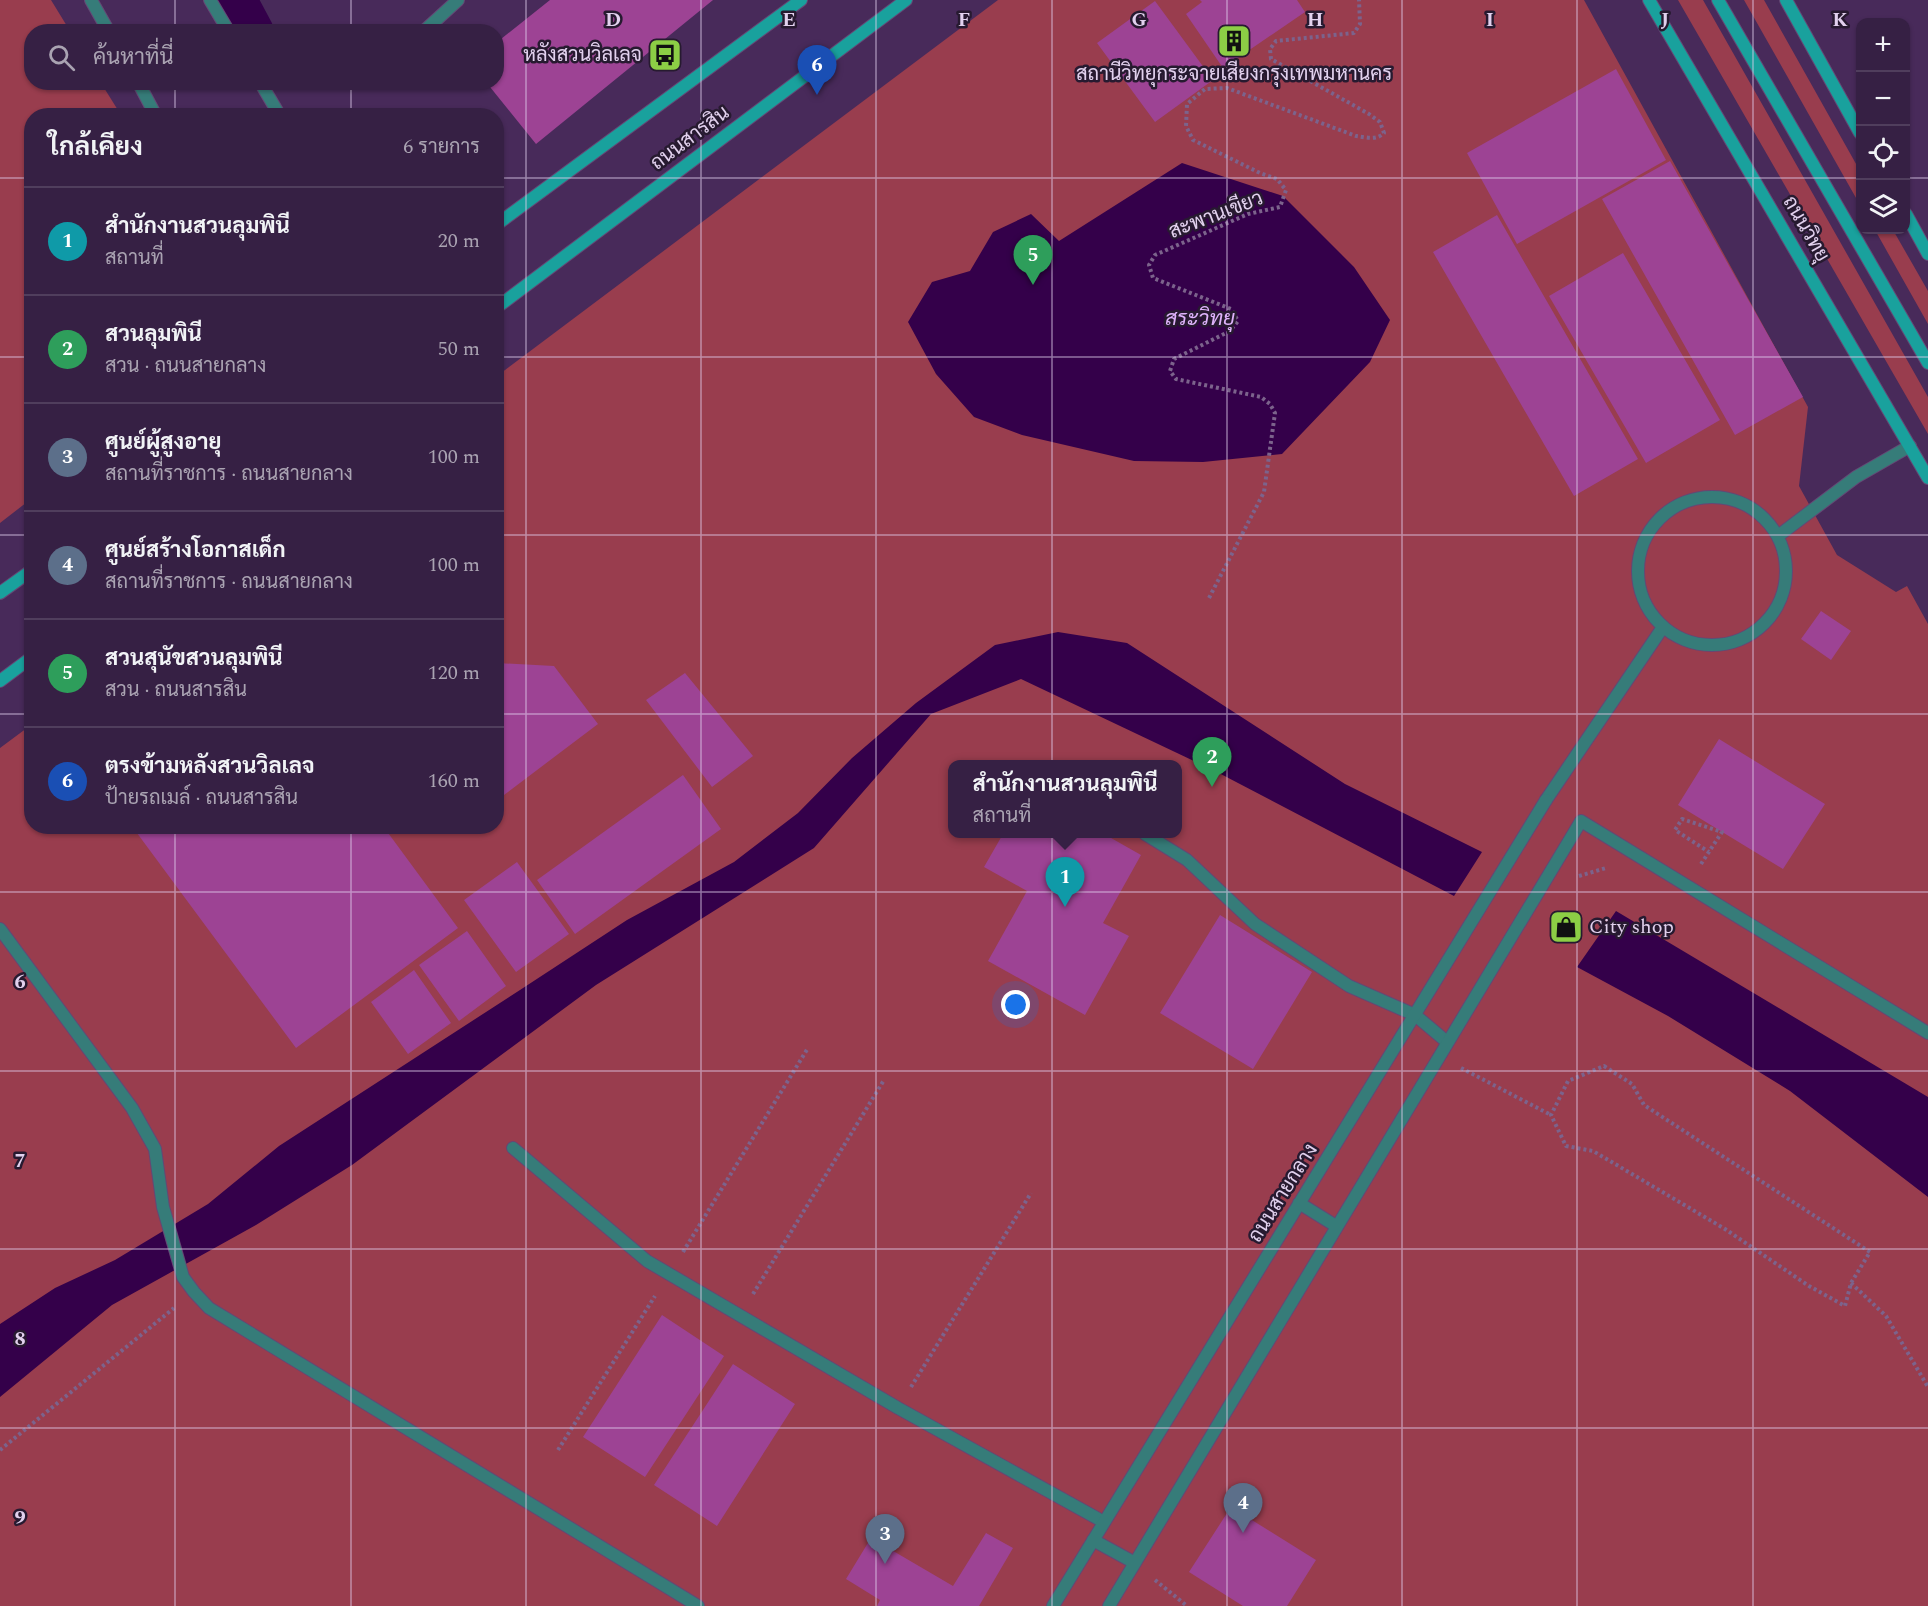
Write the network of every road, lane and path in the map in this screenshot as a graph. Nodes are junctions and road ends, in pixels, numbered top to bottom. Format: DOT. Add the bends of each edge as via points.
graph roads {
  1 [pos="92,0"];
  2 [pos="210,0"];
  3 [pos="458,0"];
  4 [pos="801,0"];
  5 [pos="906,0"];
  6 [pos="1359,0"];
  7 [pos="1649,0"];
  8 [pos="1718,0"];
  9 [pos="1786,0"];
  10 [pos="105,24"];
  11 [pos="224,24"];
  12 [pos="432,24"];
  13 [pos="142,90"];
  14 [pos="265,90"];
  15 [pos="152,108"];
  16 [pos="275,108"];
  17 [pos="1856,126"];
  18 [pos="504,219"];
  19 [pos="1910,223"];
  20 [pos="1928,254"];
  21 [pos="504,302"];
  22 [pos="1928,363"];
  23 [pos="1910,446"];
  24 [pos="1928,478"];
  25 [pos="1778,536"];
  26 [pos="24,576"];
  27 [pos="0,593"];
  28 [pos="1209,598"];
  29 [pos="1663,627"];
  30 [pos="24,663"];
  31 [pos="0,681"];
  32 [pos="1722,832"];
  33 [pos="1151,838"];
  34 [pos="1616,867"];
  35 [pos="1571,880"];
  36 [pos="0,930"];
  37 [pos="1415,1015"];
  38 [pos="1928,1033"];
  39 [pos="1447,1042"];
  40 [pos="1439,1055"];
  41 [pos="884,1080"];
  42 [pos="1551,1114"];
  43 [pos="513,1148"];
  44 [pos="1031,1193"];
  45 [pos="1299,1203"];
  46 [pos="1336,1227"];
  47 [pos="1851,1283"];
  48 [pos="194,1292"];
  49 [pos="740,1315"];
  50 [pos="1928,1387"];
  51 [pos="898,1408"];
  52 [pos="0,1450"];
  53 [pos="1104,1522"];
  54 [pos="1093,1540"];
  55 [pos="1135,1563"];
  56 [pos="698,1606"];
  57 [pos="1053,1606"];
  58 [pos="1109,1606"];
  59 [pos="1187,1606"];
  1 -- 10 [label="street"];
  2 -- 11 [label="street"];
  3 -- 12 [label="street"];
  4 -- 18 [label="main road"];
  5 -- 21 [label="main road, ถนนสารสิน"];
  6 -- 28 [label="path, สะพานเขียว" via="1360,24 1354,33 1276,41 1270,49 1271,59 1369,114 1380,122 1384,133 1374,139 1356,135 1227,88 1205,89 1187,104 1186,126 1193,140 1277,179 1286,190 1280,207 1248,214 1155,255 1149,265 1153,278 1231,309 1238,321 1230,331 1174,359 1170,371 1176,380 1261,397 1275,413 1264,492"];
  7 -- 23 [label="main road, ถนนวิทยุ"];
  8 -- 22 [label="main road, ถนนวิทยุ"];
  9 -- 17 [label="main road"];
  13 -- 15 [label="street"];
  14 -- 16 [label="street"];
  19 -- 20 [label="main road"];
  23 -- 24 [label="main road, ถนนวิทยุ"];
  23 -- 25 [label="street" via="1857,477"];
  25 -- 29 [label="street" via="1786,560 1786,586 1776,610 1759,629 1736,642 1711,646 1685,641"];
  25 -- 29 [label="street" via="1762,516 1743,503 1720,497 1697,499 1675,507 1657,522 1645,542 1637,569 1648,609"];
  26 -- 27 [label="main road"];
  29 -- 37 [label="street, ถนนสายกลาง" via="1546,800"];
  30 -- 31 [label="main road"];
  32 -- 32 [label="path" via="1709,852 1675,830 1682,819"];
  33 -- 37 [label="street" via="1187,860 1265,930 1349,986"];
  34 -- 35 [label="path" via="1597,869"];
  36 -- 48 [label="street" via="132,1108 154,1149 163,1207 183,1277"];
  37 -- 39 [label="street"];
  37 -- 45 [label="street, ถนนสายกลาง"];
  38 -- 39 [label="street" via="1581,821"];
  39 -- 40 [label="street"];
  40 -- 42 [label="path"];
  40 -- 46 [label="street"];
  41 -- 49 [label="path"];
  42 -- 47 [label="path" via="1566,1146 1593,1151 1845,1306"];
  42 -- 47 [label="path" via="1568,1081 1604,1066 1632,1084 1644,1105 1870,1252"];
  43 -- 49 [label="street" via="647,1261"];
  44 -- 51 [label="path"];
  45 -- 46 [label="street"];
  45 -- 53 [label="street, ถนนสายกลาง"];
  46 -- 55 [label="street"];
  47 -- 50 [label="path" via="1886,1316"];
  48 -- 52 [label="path"];
  48 -- 56 [label="street" via="209,1308"];
  49 -- 51 [label="street"];
  51 -- 53 [label="street"];
  53 -- 54 [label="street, ถนนสายกลาง"];
  54 -- 55 [label="street"];
  54 -- 57 [label="street, ถนนสายกลาง"];
  55 -- 58 [label="street"];
  55 -- 59 [label="path"];
}
